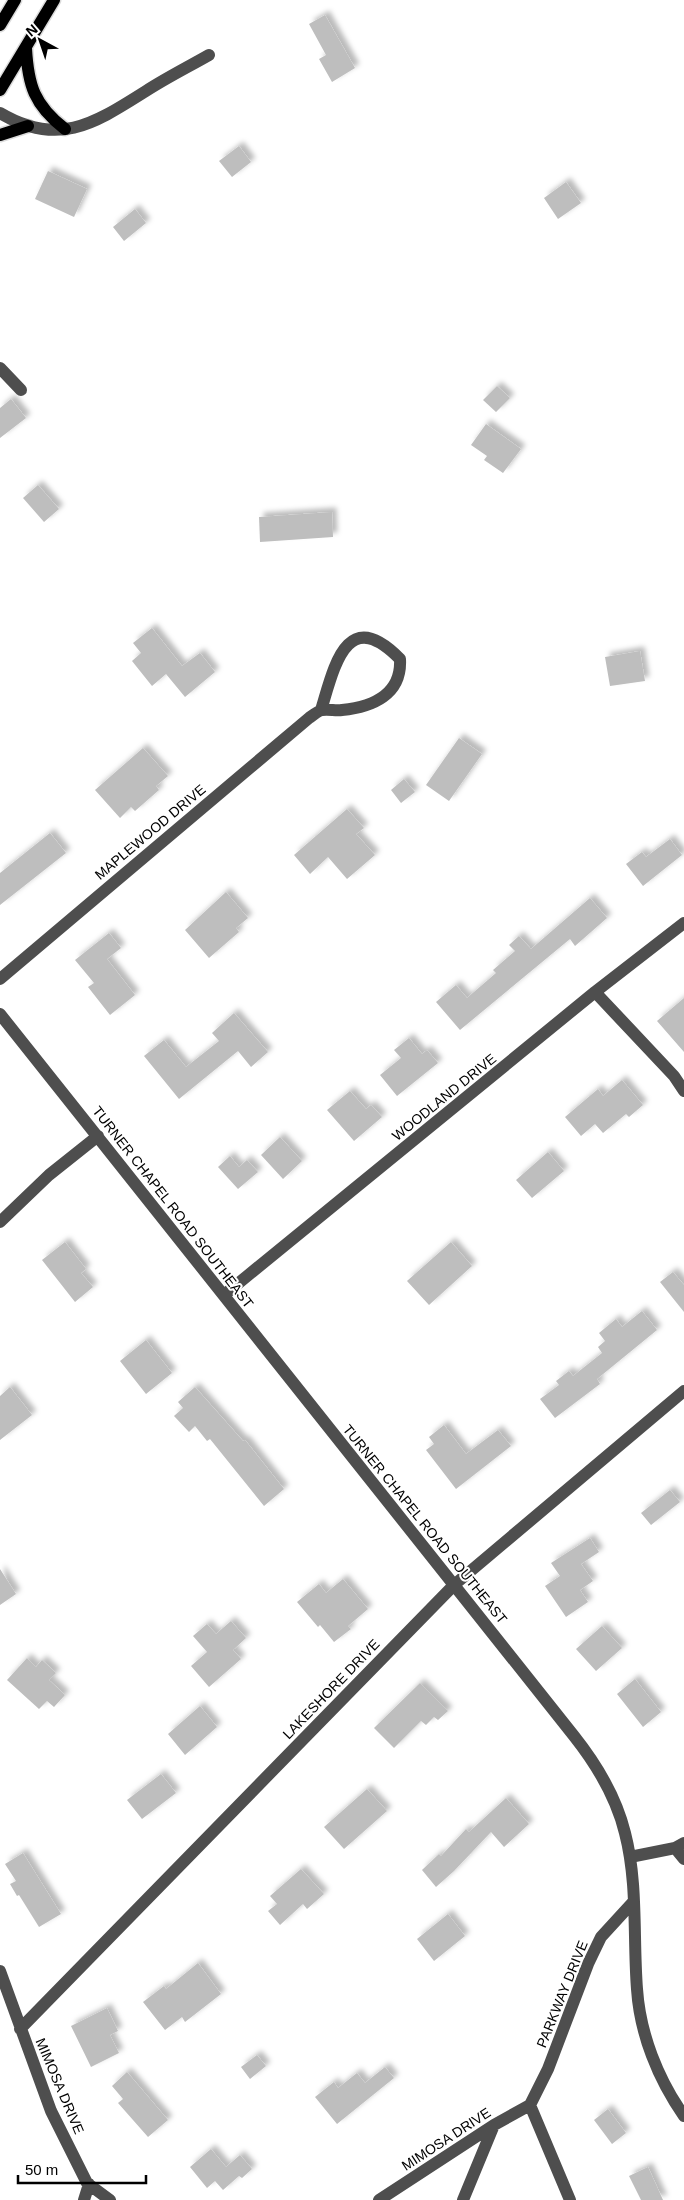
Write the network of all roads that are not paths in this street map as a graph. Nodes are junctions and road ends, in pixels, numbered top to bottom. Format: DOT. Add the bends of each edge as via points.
graph roads {
  1 [pos="15,0"];
  2 [pos="54,0"];
  3 [pos="0,25"];
  4 [pos="26,48"];
  5 [pos="209,55"];
  6 [pos="0,90"];
  7 [pos="0,113"];
  8 [pos="28,126"];
  9 [pos="65,129"];
  10 [pos="0,135"];
  11 [pos="0,368"];
  12 [pos="21,390"];
  13 [pos="321,710"];
  14 [pos="684,923"];
  15 [pos="0,979"];
  16 [pos="595,992"];
  17 [pos="0,1014"];
  18 [pos="684,1091"];
  19 [pos="98,1136"];
  20 [pos="0,1222"];
  21 [pos="224,1295"];
  22 [pos="684,1391"];
  23 [pos="454,1585"];
  24 [pos="680,1846"];
  25 [pos="630,1856"];
  26 [pos="684,1859"];
  27 [pos="634,1901"];
  28 [pos="0,1972"];
  29 [pos="20,2029"];
  30 [pos="530,2105"];
  31 [pos="684,2116"];
  32 [pos="494,2125"];
  33 [pos="89,2184"];
  34 [pos="84,2200"];
  35 [pos="110,2200"];
  36 [pos="379,2200"];
  37 [pos="463,2200"];
  38 [pos="570,2200"];
  1 -- 3 [label="main road"];
  2 -- 4 [label="main road"];
  4 -- 6 [label="main road"];
  4 -- 9 [label="main road" via="27,73 34,96 46,113"];
  5 -- 9 [label="street" via="109,115 81,127"];
  7 -- 8 [label="street"];
  8 -- 9 [label="street"];
  8 -- 10 [label="main road"];
  11 -- 12 [label="street"];
  13 -- 13 [label="street" via="366,707 377,702 395,684 400,660 375,641 363,638 352,641 341,652 332,670"];
  13 -- 15 [label="street, MAPLEWOOD DRIVE"];
  14 -- 16 [label="street, WOODLAND DRIVE"];
  16 -- 18 [label="street" via="674,1076"];
  16 -- 21 [label="street, WOODLAND DRIVE"];
  17 -- 19 [label="street, TURNER CHAPEL ROAD SOUTHEAST"];
  19 -- 20 [label="street" via="49,1175"];
  19 -- 21 [label="street, TURNER CHAPEL ROAD SOUTHEAST"];
  21 -- 23 [label="street, TURNER CHAPEL ROAD SOUTHEAST"];
  22 -- 23 [label="street, LAKESHORE DRIVE"];
  23 -- 25 [label="street, TURNER CHAPEL ROAD SOUTHEAST" via="600,1772 619,1814"];
  23 -- 29 [label="street, LAKESHORE DRIVE"];
  24 -- 25 [label="street"];
  24 -- 26 [label="street"];
  25 -- 27 [label="street, TURNER CHAPEL ROAD SOUTHEAST"];
  27 -- 30 [label="street, PARKWAY DRIVE" via="602,1937"];
  27 -- 31 [label="street, TURNER CHAPEL ROAD SOUTHEAST" via="640,2017 666,2088"];
  28 -- 29 [label="street, MIMOSA DRIVE"];
  29 -- 33 [label="street, MIMOSA DRIVE" via="51,2111"];
  30 -- 32 [label="street, MIMOSA DRIVE"];
  30 -- 38 [label="street"];
  32 -- 36 [label="street, MIMOSA DRIVE"];
  32 -- 37 [label="street"];
  33 -- 34 [label="street"];
  33 -- 35 [label="street, MIMOSA DRIVE"];
}
